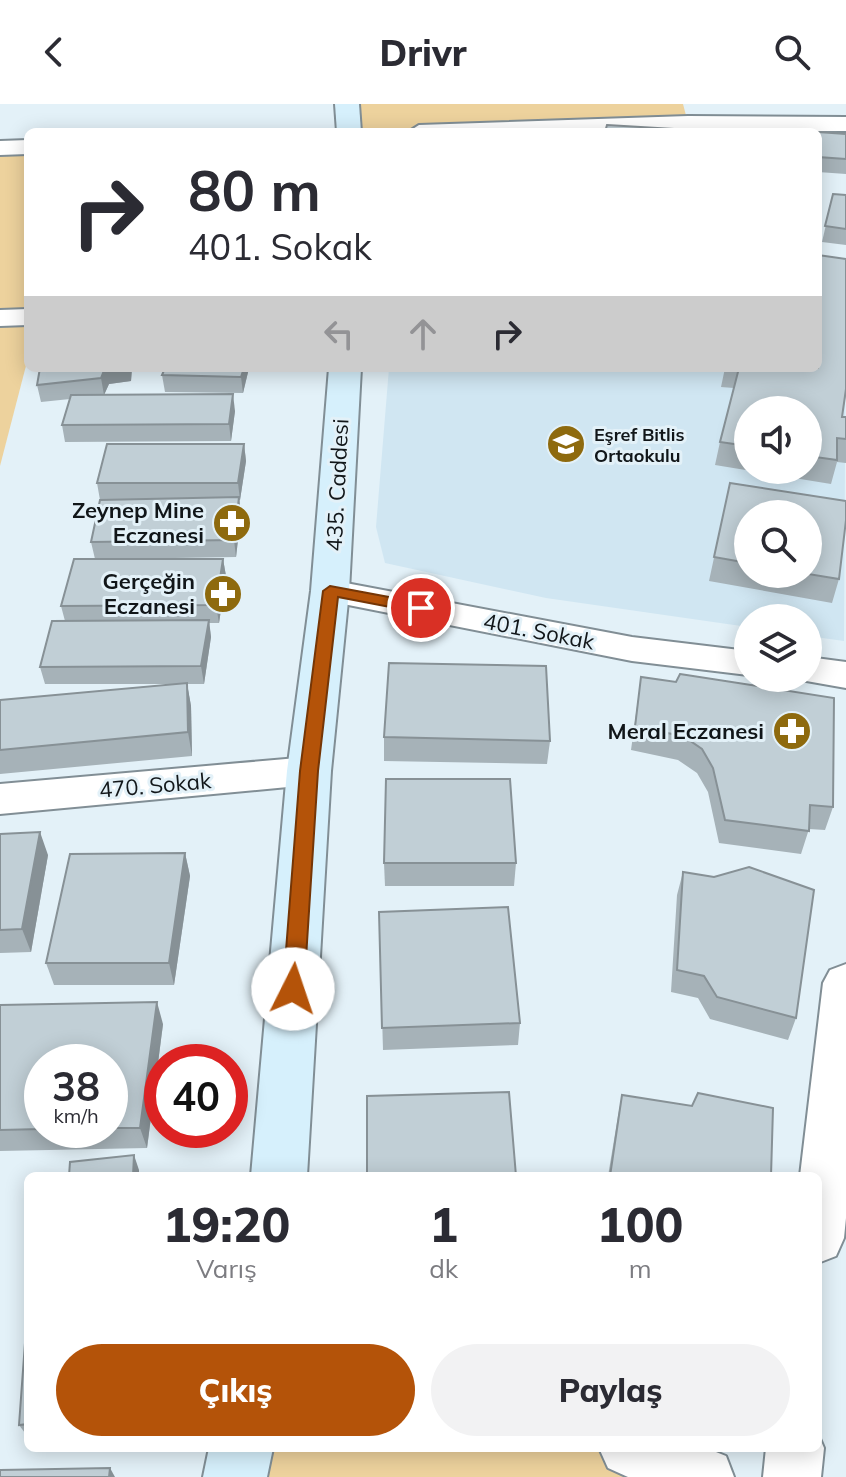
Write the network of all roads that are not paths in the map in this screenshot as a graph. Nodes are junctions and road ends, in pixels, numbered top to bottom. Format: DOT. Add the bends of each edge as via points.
graph roads {
  1 [pos="347,104"];
  2 [pos="686,113"];
  3 [pos="846,124"];
  4 [pos="349,128"];
  5 [pos="475,128"];
  6 [pos="24,147"];
  7 [pos="0,148"];
  8 [pos="24,317"];
  9 [pos="0,318"];
  10 [pos="345,372"];
  11 [pos="330,591"];
  12 [pos="734,661"];
  13 [pos="822,672"];
  14 [pos="846,675"];
  15 [pos="309,771"];
  16 [pos="0,799"];
  17 [pos="846,983"];
  18 [pos="279,1172"];
  19 [pos="822,1202"];
  20 [pos="240,1452"];
  21 [pos="639,1452"];
  22 [pos="795,1452"];
  23 [pos="235,1477"];
  24 [pos="705,1477"];
  25 [pos="792,1477"];
  1 -- 4 [label="street"];
  2 -- 3 [label="street"];
  2 -- 5 [label="street"];
  6 -- 7 [label="street"];
  8 -- 9 [label="street"];
  10 -- 11 [label="street, 435. Caddesi"];
  11 -- 12 [label="street, 401. Sokak" via="632,649"];
  11 -- 15 [label="street, 435. Caddesi"];
  13 -- 14 [label="street"];
  15 -- 16 [label="street, 470. Sokak"];
  15 -- 18 [label="street, 435. Caddesi"];
  17 -- 19 [label="street"];
  20 -- 23 [label="street"];
  21 -- 24 [label="street"];
  22 -- 25 [label="street"];
}
